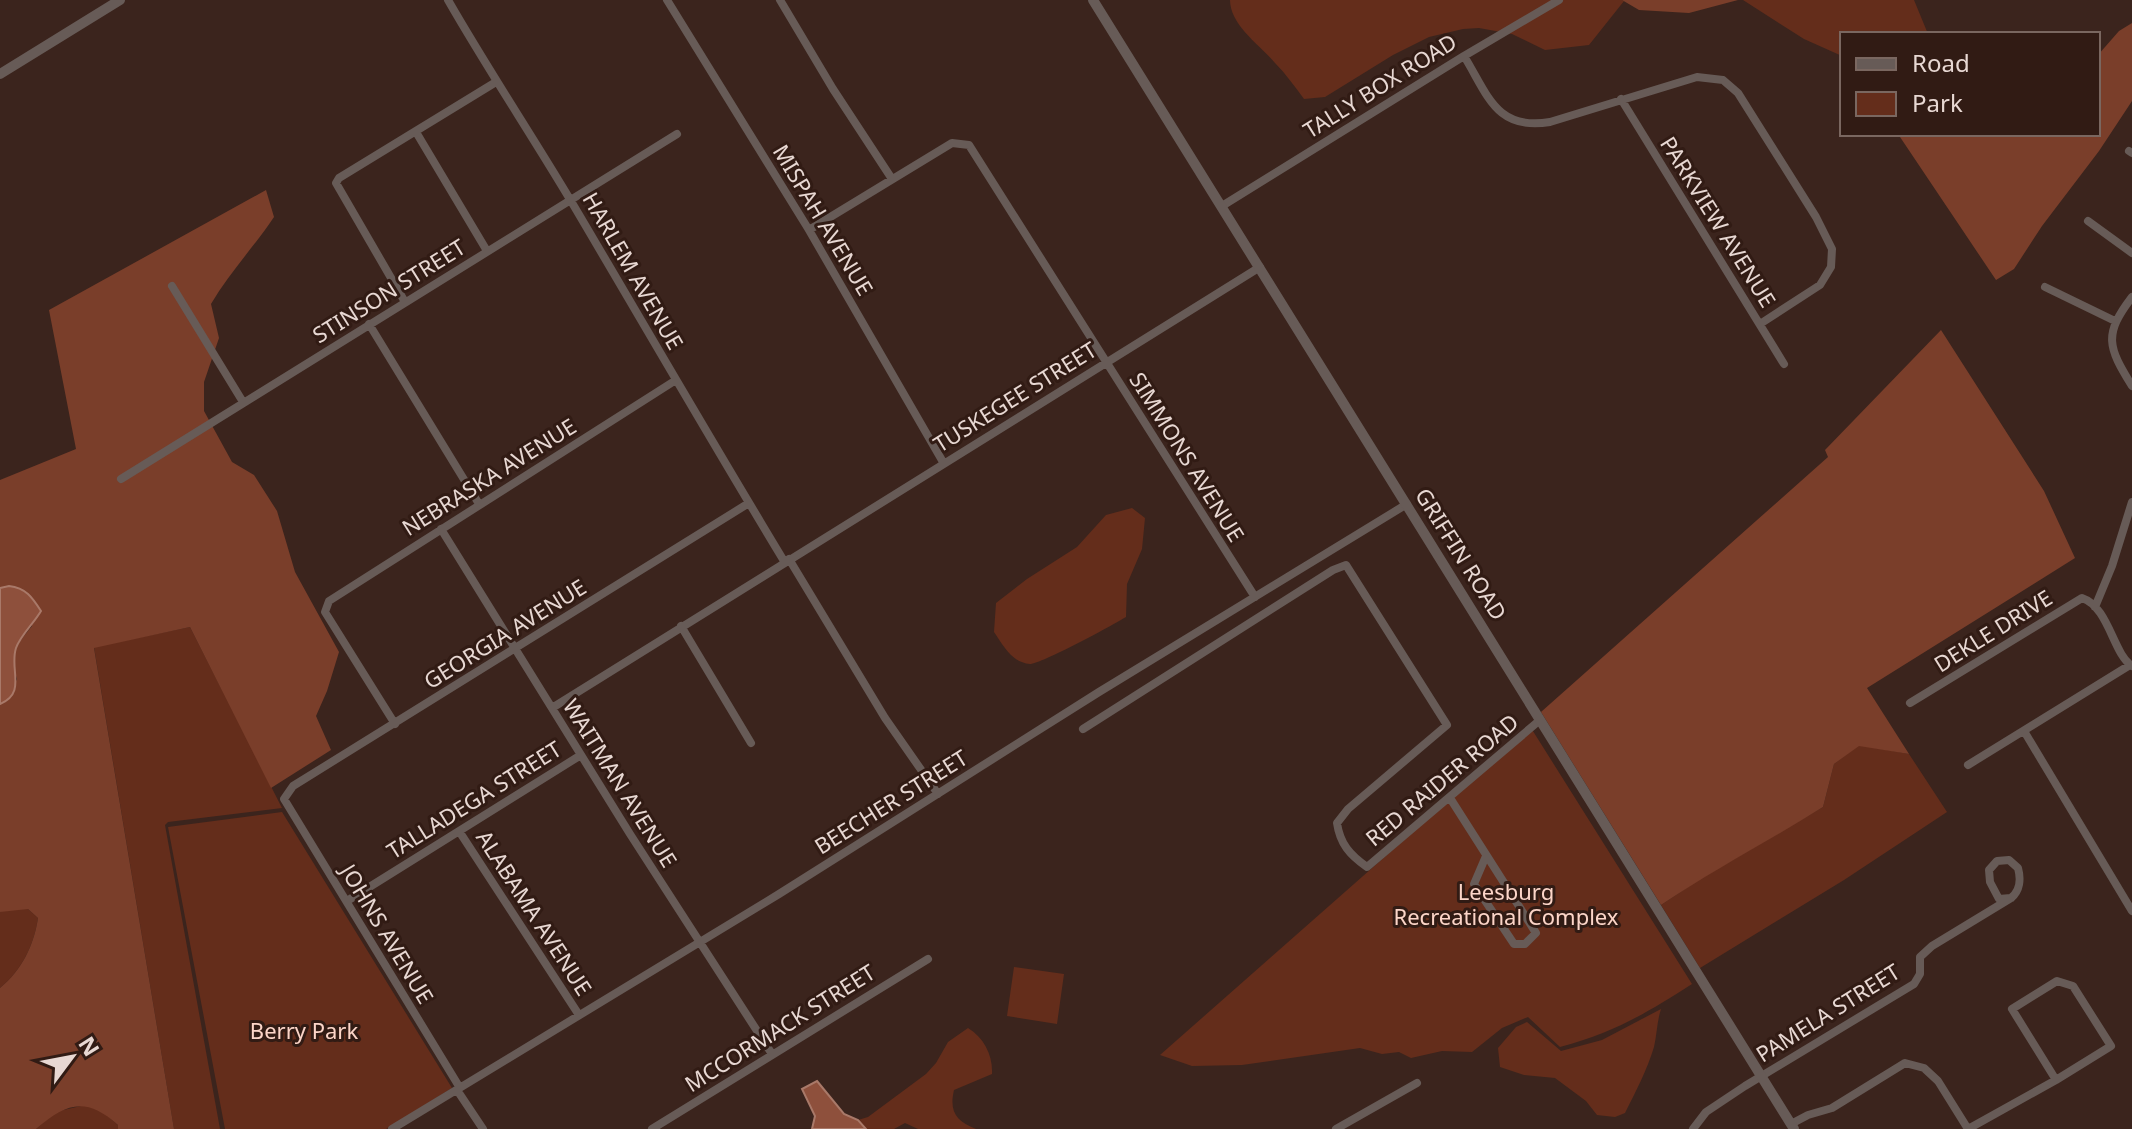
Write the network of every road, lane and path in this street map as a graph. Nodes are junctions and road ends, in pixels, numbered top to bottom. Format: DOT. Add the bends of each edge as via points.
graph roads {
  1 [pos="120,0"];
  2 [pos="448,0"];
  3 [pos="667,0"];
  4 [pos="780,0"];
  5 [pos="1093,0"];
  6 [pos="1559,0"];
  7 [pos="1464,56"];
  8 [pos="0,74"];
  9 [pos="496,82"];
  10 [pos="1621,99"];
  11 [pos="416,132"];
  12 [pos="677,134"];
  13 [pos="892,179"];
  14 [pos="571,200"];
  15 [pos="1222,206"];
  16 [pos="2088,221"];
  17 [pos="809,230"];
  18 [pos="487,251"];
  19 [pos="2132,253"];
  20 [pos="1260,267"];
  21 [pos="172,286"];
  22 [pos="2045,287"];
  23 [pos="2132,297"];
  24 [pos="405,302"];
  25 [pos="2115,321"];
  26 [pos="369,324"];
  27 [pos="1760,324"];
  28 [pos="1106,361"];
  29 [pos="1784,364"];
  30 [pos="676,380"];
  31 [pos="2132,386"];
  32 [pos="243,402"];
  33 [pos="943,462"];
  34 [pos="121,479"];
  35 [pos="2132,502"];
  36 [pos="749,503"];
  37 [pos="479,504"];
  38 [pos="1407,504"];
  39 [pos="441,529"];
  40 [pos="786,560"];
  41 [pos="1255,597"];
  42 [pos="2095,607"];
  43 [pos="681,626"];
  44 [pos="515,650"];
  45 [pos="2131,665"];
  46 [pos="1910,703"];
  47 [pos="552,708"];
  48 [pos="1540,720"];
  49 [pos="395,724"];
  50 [pos="1083,729"];
  51 [pos="2024,731"];
  52 [pos="751,743"];
  53 [pos="581,755"];
  54 [pos="1968,765"];
  55 [pos="938,794"];
  56 [pos="1450,798"];
  57 [pos="284,799"];
  58 [pos="459,831"];
  59 [pos="1486,856"];
  60 [pos="2011,898"];
  61 [pos="347,901"];
  62 [pos="2132,911"];
  63 [pos="699,943"];
  64 [pos="928,959"];
  65 [pos="579,1015"];
  66 [pos="772,1054"];
  67 [pos="1761,1076"];
  68 [pos="2056,1080"];
  69 [pos="1417,1083"];
  70 [pos="459,1089"];
  71 [pos="1793,1126"];
  72 [pos="392,1129"];
  73 [pos="483,1129"];
  74 [pos="652,1129"];
  75 [pos="1336,1129"];
  76 [pos="1693,1129"];
  77 [pos="1968,1129"];
  1 -- 8 [label="street"];
  2 -- 9 [label="street, HARLEM AVENUE"];
  3 -- 17 [label="street, MISPAH AVENUE"];
  4 -- 13 [label="street"];
  5 -- 15 [label="street, GRIFFIN ROAD"];
  6 -- 7 [label="street, TALLY BOX ROAD"];
  7 -- 10 [label="street" via="1495,105 1515,122 1550,122"];
  7 -- 15 [label="street, TALLY BOX ROAD"];
  9 -- 11 [label="street"];
  9 -- 14 [label="street, HARLEM AVENUE"];
  10 -- 27 [label="street, PARKVIEW AVENUE"];
  10 -- 27 [label="street" via="1697,77 1723,80 1738,93 1816,217 1832,249 1827,275 1812,292"];
  11 -- 18 [label="street"];
  11 -- 24 [label="street" via="336,183"];
  12 -- 14 [label="street, STINSON STREET"];
  13 -- 17 [label="street"];
  13 -- 28 [label="street, SIMMONS AVENUE" via="955,142 973,148"];
  14 -- 18 [label="street, STINSON STREET"];
  14 -- 30 [label="street, HARLEM AVENUE"];
  15 -- 20 [label="street, GRIFFIN ROAD"];
  16 -- 19 [label="street"];
  17 -- 33 [label="street, MISPAH AVENUE"];
  18 -- 24 [label="street, STINSON STREET"];
  20 -- 28 [label="street, TUSKEGEE STREET"];
  20 -- 38 [label="street, GRIFFIN ROAD"];
  21 -- 32 [label="street"];
  22 -- 25 [label="street"];
  23 -- 25 [label="street"];
  24 -- 26 [label="street, STINSON STREET"];
  25 -- 31 [label="street" via="2112,351"];
  26 -- 32 [label="street, STINSON STREET"];
  26 -- 37 [label="street"];
  27 -- 29 [label="street, PARKVIEW AVENUE"];
  28 -- 33 [label="street, TUSKEGEE STREET"];
  28 -- 41 [label="street, SIMMONS AVENUE"];
  30 -- 36 [label="street, HARLEM AVENUE"];
  30 -- 37 [label="street, NEBRASKA AVENUE"];
  32 -- 34 [label="street, STINSON STREET"];
  33 -- 40 [label="street, TUSKEGEE STREET"];
  35 -- 42 [label="street"];
  36 -- 40 [label="street, HARLEM AVENUE"];
  36 -- 44 [label="street, GEORGIA AVENUE"];
  37 -- 39 [label="street, NEBRASKA AVENUE"];
  38 -- 41 [label="street, BEECHER STREET"];
  38 -- 48 [label="street, GRIFFIN ROAD"];
  39 -- 44 [label="street, WAITMAN AVENUE"];
  39 -- 49 [label="street, NEBRASKA AVENUE" via="331,598 325,608"];
  40 -- 43 [label="street, TUSKEGEE STREET"];
  40 -- 55 [label="street, HARLEM AVENUE"];
  41 -- 55 [label="street, BEECHER STREET"];
  42 -- 45 [label="street"];
  42 -- 46 [label="street, DEKLE DRIVE" via="2085,598 2075,602"];
  43 -- 47 [label="street, TUSKEGEE STREET"];
  43 -- 52 [label="street"];
  44 -- 47 [label="street, WAITMAN AVENUE"];
  44 -- 49 [label="street, GEORGIA AVENUE"];
  45 -- 51 [label="street"];
  47 -- 53 [label="street, WAITMAN AVENUE"];
  48 -- 56 [label="street, RED RAIDER ROAD"];
  48 -- 67 [label="street, GRIFFIN ROAD"];
  49 -- 57 [label="street, GEORGIA AVENUE" via="293,786"];
  50 -- 56 [label="street, RED RAIDER ROAD" via="1346,565 1447,725 1348,809 1337,823 1339,838 1367,867"];
  51 -- 54 [label="street"];
  51 -- 62 [label="street"];
  53 -- 58 [label="street, TALLADEGA STREET"];
  53 -- 63 [label="street, WAITMAN AVENUE"];
  55 -- 63 [label="street, BEECHER STREET"];
  56 -- 59 [label="street"];
  57 -- 61 [label="street, JOHNS AVENUE"];
  58 -- 61 [label="street, TALLADEGA STREET"];
  58 -- 65 [label="street, ALABAMA AVENUE"];
  59 -- 59 [label="street" via="1536,933 1525,944 1514,944 1474,884"];
  60 -- 60 [label="street" via="2019,889 2018,868 2009,860 1997,861 1989,870 1990,882 1999,899"];
  60 -- 67 [label="street, PAMELA STREET" via="1923,953 1914,984"];
  61 -- 70 [label="street, JOHNS AVENUE"];
  63 -- 65 [label="street, BEECHER STREET"];
  63 -- 66 [label="street, WAITMAN AVENUE"];
  64 -- 66 [label="street, MCCORMACK STREET"];
  65 -- 70 [label="street, BEECHER STREET"];
  66 -- 74 [label="street, MCCORMACK STREET"];
  67 -- 71 [label="street, GRIFFIN ROAD"];
  67 -- 76 [label="street, PAMELA STREET" via="1706,1112"];
  68 -- 68 [label="street" via="2111,1046 2073,986 2057,981 2012,1009"];
  68 -- 77 [label="street"];
  69 -- 75 [label="street"];
  70 -- 72 [label="street, BEECHER STREET"];
  70 -- 73 [label="street, JOHNS AVENUE"];
  71 -- 77 [label="street" via="1905,1063 1924,1068 1938,1081"];
}
